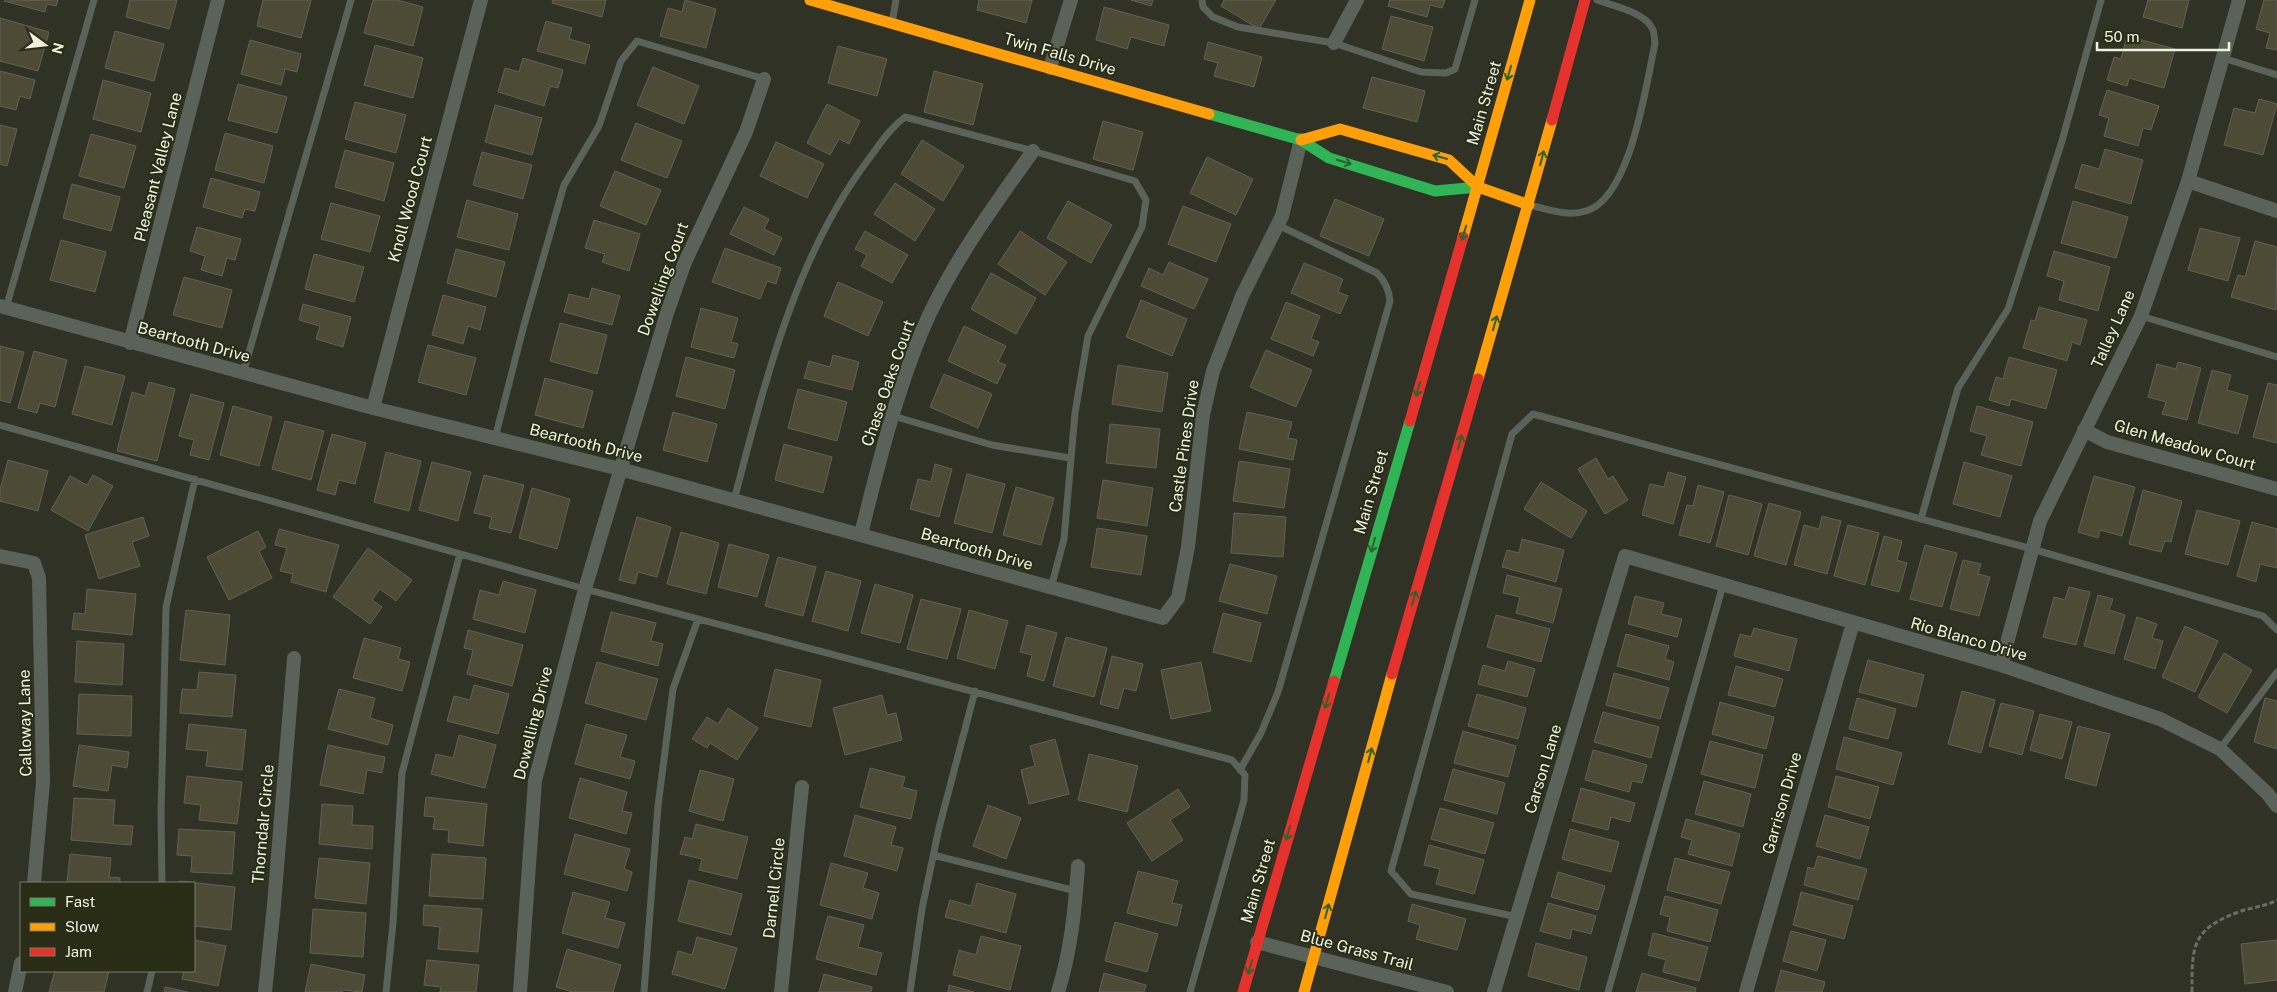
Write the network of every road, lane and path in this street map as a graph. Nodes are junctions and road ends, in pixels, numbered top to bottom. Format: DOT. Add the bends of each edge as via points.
graph roads {
  1 [pos="94,0"];
  2 [pos="218,0"];
  3 [pos="351,0"];
  4 [pos="481,0"];
  5 [pos="810,0"];
  6 [pos="896,0"];
  7 [pos="1071,0"];
  8 [pos="1202,0"];
  9 [pos="1357,0"];
  10 [pos="1475,0"];
  11 [pos="1530,0"];
  12 [pos="1585,0"];
  13 [pos="1597,0"];
  14 [pos="2101,0"];
  15 [pos="2239,0"];
  16 [pos="892,23"];
  17 [pos="1334,43"];
  18 [pos="2223,58"];
  19 [pos="1050,68"];
  20 [pos="2277,75"];
  21 [pos="764,78"];
  22 [pos="1301,140"];
  23 [pos="1034,151"];
  24 [pos="2188,181"];
  25 [pos="1478,187"];
  26 [pos="1529,205"];
  27 [pos="2277,211"];
  28 [pos="1278,225"];
  29 [pos="3,307"];
  30 [pos="2141,316"];
  31 [pos="130,343"];
  32 [pos="2277,357"];
  33 [pos="243,373"];
  34 [pos="373,408"];
  35 [pos="893,416"];
  36 [pos="0,425"];
  37 [pos="2084,430"];
  38 [pos="495,438"];
  39 [pos="1070,458"];
  40 [pos="620,469"];
  41 [pos="195,479"];
  42 [pos="2277,489"];
  43 [pos="734,500"];
  44 [pos="1921,519"];
  45 [pos="861,534"];
  46 [pos="2032,549"];
  47 [pos="460,554"];
  48 [pos="0,556"];
  49 [pos="1625,556"];
  50 [pos="1723,585"];
  51 [pos="1051,588"];
  52 [pos="585,589"];
  53 [pos="1162,618"];
  54 [pos="698,619"];
  55 [pos="1853,623"];
  56 [pos="2277,630"];
  57 [pos="294,658"];
  58 [pos="2001,665"];
  59 [pos="2277,672"];
  60 [pos="975,691"];
  61 [pos="2220,749"];
  62 [pos="1240,770"];
  63 [pos="802,788"];
  64 [pos="2277,806"];
  65 [pos="933,855"];
  66 [pos="1078,866"];
  67 [pos="34,882"];
  68 [pos="162,882"];
  69 [pos="1076,891"];
  70 [pos="2277,900"];
  71 [pos="1516,917"];
  72 [pos="1257,942"];
  73 [pos="1314,956"];
  74 [pos="20,968"];
  75 [pos="152,972"];
  76 [pos="15,992"];
  77 [pos="147,992"];
  78 [pos="265,992"];
  79 [pos="386,992"];
  80 [pos="520,992"];
  81 [pos="644,992"];
  82 [pos="781,992"];
  83 [pos="910,992"];
  84 [pos="1058,992"];
  85 [pos="1190,992"];
  86 [pos="1243,992"];
  87 [pos="1304,992"];
  88 [pos="1447,992"];
  89 [pos="1494,992"];
  90 [pos="1608,992"];
  91 [pos="1746,992"];
  92 [pos="2192,992"];
  1 -- 29 [label="lane"];
  2 -- 31 [label="street, Pleasant Valley Lane"];
  3 -- 33 [label="lane"];
  4 -- 34 [label="street, Knoll Wood Court"];
  5 -- 16 [label="main road, Twin Falls Drive"];
  6 -- 16 [label="lane"];
  7 -- 19 [label="street"];
  8 -- 17 [label="lane" via="1203,7 1213,17 1238,27"];
  9 -- 17 [label="street"];
  10 -- 17 [label="lane" via="1455,69 1446,73 1421,72"];
  11 -- 25 [label="main road, Main Street, one-way"];
  26 -- 12 [label="main road, one-way"];
  13 -- 26 [label="lane" via="1626,10 1648,22 1654,30 1655,44 1625,165 1610,195 1588,211 1569,214"];
  14 -- 44 [label="lane" via="2062,141 2008,308 1958,388"];
  15 -- 18 [label="street, Talley Lane"];
  16 -- 19 [label="main road, Twin Falls Drive"];
  18 -- 20 [label="lane"];
  18 -- 24 [label="street, Talley Lane"];
  19 -- 22 [label="main road, Twin Falls Drive"];
  21 -- 38 [label="lane" via="637,41 621,61 598,126 564,185"];
  21 -- 40 [label="street, Dowelling Court" via="746,132 685,262"];
  22 -- 25 [label="main road, Twin Falls Drive, one-way" via="1329,158 1435,191"];
  25 -- 22 [label="main road, one-way" via="1449,160 1340,129"];
  22 -- 28 [label="street, Castle Pines Drive"];
  23 -- 35 [label="street, Chase Oaks Court" via="972,239 944,288 922,331"];
  23 -- 39 [label="lane" via="1136,181 1146,200 1142,227 1088,336"];
  23 -- 43 [label="lane" via="905,117 894,125 853,180 813,252 768,372"];
  24 -- 27 [label="street"];
  24 -- 30 [label="street, Talley Lane"];
  25 -- 26 [label="main road"];
  25 -- 72 [label="main road, Main Street, one-way"];
  73 -- 26 [label="main road, one-way"];
  28 -- 53 [label="street, Castle Pines Drive" via="1242,296 1213,371 1203,415 1188,547 1178,598"];
  28 -- 62 [label="lane" via="1377,273 1384,279 1390,301 1278,692 1261,733"];
  29 -- 31 [label="street, Beartooth Drive"];
  30 -- 32 [label="lane"];
  30 -- 37 [label="street, Talley Lane"];
  31 -- 33 [label="street, Beartooth Drive"];
  33 -- 34 [label="street, Beartooth Drive"];
  34 -- 38 [label="street, Beartooth Drive"];
  35 -- 39 [label="lane" via="992,446"];
  35 -- 45 [label="street, Chase Oaks Court"];
  36 -- 41 [label="lane"];
  37 -- 42 [label="street, Glen Meadow Court" via="2107,442"];
  37 -- 46 [label="street, Talley Lane" via="2040,521"];
  38 -- 40 [label="street, Beartooth Drive"];
  39 -- 51 [label="lane" via="1064,538"];
  40 -- 43 [label="street, Beartooth Drive"];
  40 -- 52 [label="street, Dowelling Drive"];
  41 -- 47 [label="lane"];
  41 -- 68 [label="lane" via="166,607"];
  43 -- 45 [label="street, Beartooth Drive"];
  44 -- 46 [label="lane"];
  44 -- 71 [label="lane" via="1533,414 1512,434 1391,871 1411,894"];
  45 -- 51 [label="street, Beartooth Drive"];
  46 -- 56 [label="lane" via="2263,616"];
  46 -- 58 [label="street, Talley Lane"];
  47 -- 52 [label="lane"];
  47 -- 79 [label="lane" via="402,773"];
  48 -- 67 [label="street, Calloway Lane" via="34,563 39,578 43,782"];
  49 -- 50 [label="street, Rio Blanco Drive"];
  49 -- 71 [label="street, Carson Lane"];
  50 -- 55 [label="street, Rio Blanco Drive"];
  50 -- 90 [label="lane"];
  51 -- 53 [label="street, Beartooth Drive"];
  52 -- 54 [label="lane"];
  52 -- 80 [label="street, Dowelling Drive" via="535,781"];
  54 -- 60 [label="lane"];
  54 -- 81 [label="lane" via="673,689 658,806"];
  55 -- 58 [label="street, Rio Blanco Drive"];
  55 -- 91 [label="street, Garrison Drive"];
  57 -- 78 [label="street, Thorndalr Circle"];
  58 -- 61 [label="street, Rio Blanco Drive" via="2160,718"];
  59 -- 61 [label="lane"];
  60 -- 62 [label="lane" via="1208,752 1232,760"];
  60 -- 65 [label="lane"];
  61 -- 64 [label="street, Rio Blanco Drive"];
  62 -- 85 [label="lane" via="1245,775 1244,800"];
  63 -- 82 [label="street, Darnell Circle"];
  65 -- 69 [label="lane"];
  65 -- 83 [label="lane"];
  66 -- 69 [label="street"];
  69 -- 84 [label="street" via="1068,954"];
  70 -- 92 [label="path" via="2236,913 2204,930 2192,952"];
  71 -- 89 [label="street, Carson Lane"];
  72 -- 73 [label="street, Blue Grass Trail"];
  72 -- 86 [label="main road, Main Street, one-way"];
  73 -- 87 [label="main road"];
  73 -- 88 [label="street, Blue Grass Trail"];
  74 -- 76 [label="street"];
  75 -- 77 [label="lane"];
}
